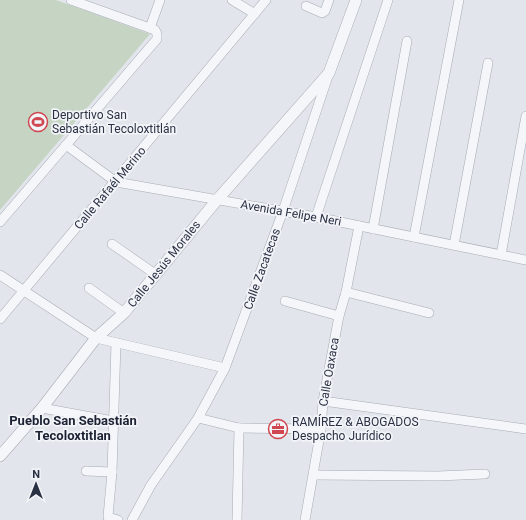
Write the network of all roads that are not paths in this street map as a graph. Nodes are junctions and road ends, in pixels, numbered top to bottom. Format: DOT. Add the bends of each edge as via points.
graph roads {
  1 [pos="71,0"];
  2 [pos="160,0"];
  3 [pos="232,0"];
  4 [pos="266,0"];
  5 [pos="329,0"];
  6 [pos="356,0"];
  7 [pos="388,0"];
  8 [pos="459,0"];
  9 [pos="306,6"];
  10 [pos="255,14"];
  11 [pos="150,28"];
  12 [pos="407,41"];
  13 [pos="488,63"];
  14 [pos="329,73"];
  15 [pos="526,116"];
  16 [pos="66,145"];
  17 [pos="116,182"];
  18 [pos="217,200"];
  19 [pos="283,211"];
  20 [pos="316,217"];
  21 [pos="0,222"];
  22 [pos="360,226"];
  23 [pos="373,229"];
  24 [pos="414,237"];
  25 [pos="112,244"];
  26 [pos="454,245"];
  27 [pos="501,255"];
  28 [pos="526,260"];
  29 [pos="155,274"];
  30 [pos="0,275"];
  31 [pos="89,288"];
  32 [pos="24,291"];
  33 [pos="346,292"];
  34 [pos="285,301"];
  35 [pos="429,312"];
  36 [pos="124,313"];
  37 [pos="339,316"];
  38 [pos="0,319"];
  39 [pos="96,338"];
  40 [pos="116,343"];
  41 [pos="224,368"];
  42 [pos="323,401"];
  43 [pos="42,408"];
  44 [pos="198,418"];
  45 [pos="113,421"];
  46 [pos="239,428"];
  47 [pos="321,429"];
  48 [pos="526,429"];
  49 [pos="0,456"];
  50 [pos="86,470"];
  51 [pos="112,472"];
  52 [pos="485,474"];
  53 [pos="314,475"];
  54 [pos="118,520"];
  55 [pos="132,520"];
  56 [pos="237,520"];
  57 [pos="305,520"];
  1 -- 11 [label="street"];
  2 -- 11 [label="street"];
  3 -- 10 [label="street"];
  4 -- 10 [label="street, Calle Rafaél Merino"];
  5 -- 9 [label="street" via="322,13"];
  6 -- 14 [label="street, Calle Zacatecas"];
  7 -- 20 [label="street"];
  8 -- 24 [label="street"];
  10 -- 17 [label="street, Calle Rafaél Merino"];
  11 -- 16 [label="street" via="157,34 157,39"];
  12 -- 23 [label="street"];
  13 -- 26 [label="street"];
  14 -- 18 [label="street, Calle Jesús Morales"];
  14 -- 19 [label="street, Calle Zacatecas"];
  15 -- 27 [label="street"];
  16 -- 17 [label="street, Avenida Felipe Neri"];
  16 -- 21 [label="street"];
  17 -- 18 [label="street, Avenida Felipe Neri"];
  17 -- 32 [label="street, Calle Rafaél Merino"];
  18 -- 19 [label="street, Avenida Felipe Neri"];
  18 -- 29 [label="street, Calle Jesús Morales"];
  19 -- 20 [label="street, Avenida Felipe Neri"];
  19 -- 41 [label="street, Calle Zacatecas"];
  20 -- 22 [label="street, Avenida Felipe Neri"];
  22 -- 23 [label="street, Avenida Felipe Neri"];
  22 -- 33 [label="street, Calle Oaxaca"];
  23 -- 24 [label="street, Avenida Felipe Neri"];
  24 -- 26 [label="street, Avenida Felipe Neri"];
  25 -- 29 [label="street"];
  26 -- 27 [label="street, Avenida Felipe Neri"];
  27 -- 28 [label="street, Avenida Felipe Neri"];
  29 -- 36 [label="street, Calle Jesús Morales"];
  30 -- 32 [label="street"];
  31 -- 36 [label="street"];
  32 -- 38 [label="street, Calle Rafaél Merino"];
  32 -- 39 [label="street"];
  33 -- 35 [label="street"];
  33 -- 37 [label="street, Calle Oaxaca"];
  34 -- 37 [label="street"];
  36 -- 39 [label="street, Calle Jesús Morales"];
  37 -- 42 [label="street, Calle Oaxaca"];
  39 -- 40 [label="street"];
  39 -- 43 [label="street, Calle Jesús Morales"];
  40 -- 41 [label="street"];
  40 -- 45 [label="street"];
  41 -- 44 [label="street, Calle Zacatecas"];
  42 -- 47 [label="street, Calle Oaxaca"];
  42 -- 48 [label="street"];
  43 -- 45 [label="street"];
  43 -- 49 [label="street, Calle Jesús Morales"];
  44 -- 46 [label="street"];
  44 -- 55 [label="street, Calle Zacatecas" via="151,485"];
  45 -- 51 [label="street"];
  46 -- 47 [label="street"];
  46 -- 56 [label="street"];
  47 -- 53 [label="street, Calle Oaxaca"];
  50 -- 51 [label="street"];
  51 -- 54 [label="street" via="108,517"];
  52 -- 53 [label="street"];
  53 -- 57 [label="street, Calle Oaxaca"];
}
